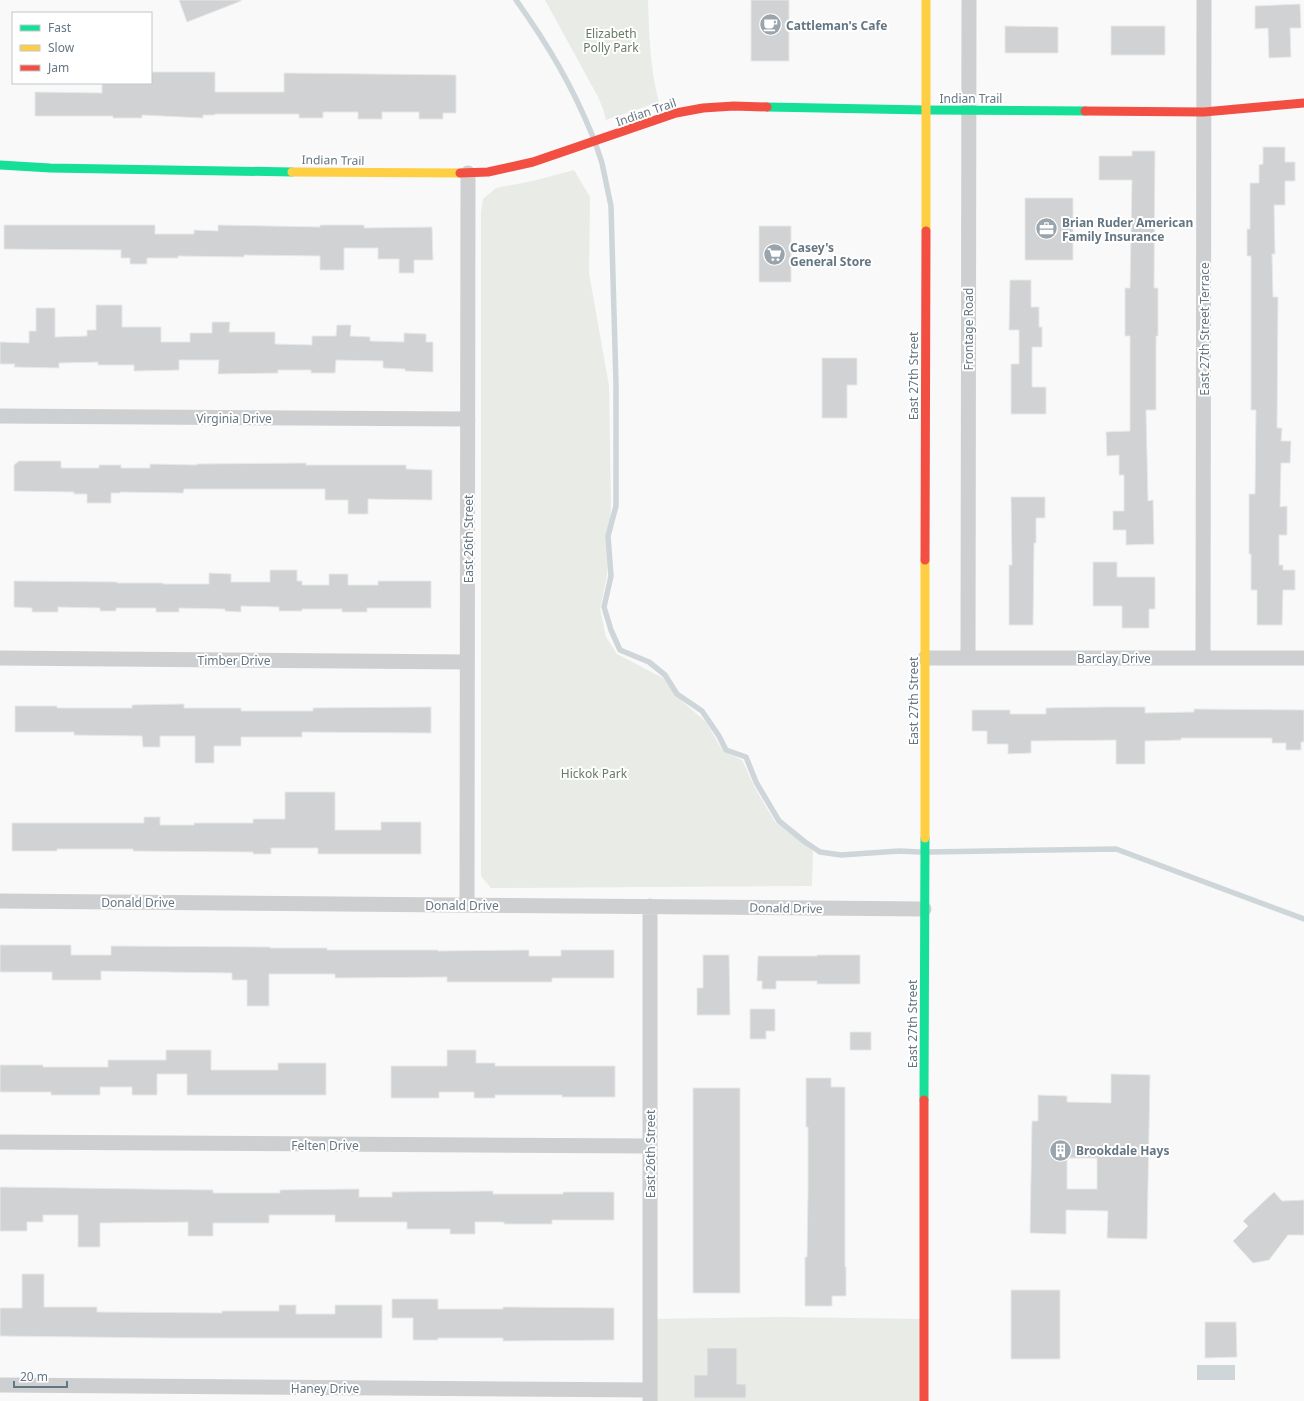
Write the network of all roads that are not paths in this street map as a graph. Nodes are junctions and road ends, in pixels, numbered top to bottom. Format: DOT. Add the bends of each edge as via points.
graph roads {
  1 [pos="926,0"];
  2 [pos="969,0"];
  3 [pos="1204,0"];
  4 [pos="1304,104"];
  5 [pos="926,110"];
  6 [pos="968,110"];
  7 [pos="1204,112"];
  8 [pos="0,165"];
  9 [pos="468,173"];
  10 [pos="0,416"];
  11 [pos="468,419"];
  12 [pos="0,658"];
  13 [pos="925,658"];
  14 [pos="968,658"];
  15 [pos="1203,658"];
  16 [pos="1304,658"];
  17 [pos="467,662"];
  18 [pos="0,901"];
  19 [pos="467,905"];
  20 [pos="650,906"];
  21 [pos="924,909"];
  22 [pos="0,1142"];
  23 [pos="650,1146"];
  24 [pos="0,1385"];
  25 [pos="650,1396"];
  26 [pos="924,1401"];
  1 -- 5 [label="main road, East 27th Street"];
  2 -- 6 [label="street, Frontage Road"];
  3 -- 7 [label="street, East 27th Street Terrace"];
  4 -- 7 [label="main road, Indian Trail"];
  5 -- 6 [label="main road, Indian Trail"];
  5 -- 9 [label="main road, Indian Trail" via="734,106 703,108 676,113 533,162 488,172"];
  5 -- 13 [label="main road, East 27th Street"];
  6 -- 7 [label="main road, Indian Trail"];
  6 -- 14 [label="street, Frontage Road"];
  7 -- 15 [label="street, East 27th Street Terrace"];
  8 -- 9 [label="main road, Indian Trail"];
  9 -- 11 [label="street, East 26th Street"];
  10 -- 11 [label="street, Virginia Drive"];
  11 -- 17 [label="street, East 26th Street"];
  12 -- 17 [label="street, Timber Drive"];
  13 -- 14 [label="street, Barclay Drive"];
  13 -- 21 [label="main road, East 27th Street"];
  14 -- 15 [label="street, Barclay Drive"];
  15 -- 16 [label="street, Barclay Drive"];
  17 -- 19 [label="street, East 26th Street"];
  18 -- 19 [label="street, Donald Drive"];
  19 -- 20 [label="street, Donald Drive"];
  20 -- 21 [label="street, Donald Drive"];
  20 -- 23 [label="street, East 26th Street"];
  21 -- 26 [label="main road, East 27th Street"];
  22 -- 23 [label="street, Felten Drive"];
  23 -- 25 [label="street, East 26th Street"];
  24 -- 25 [label="street, Haney Drive"];
}
